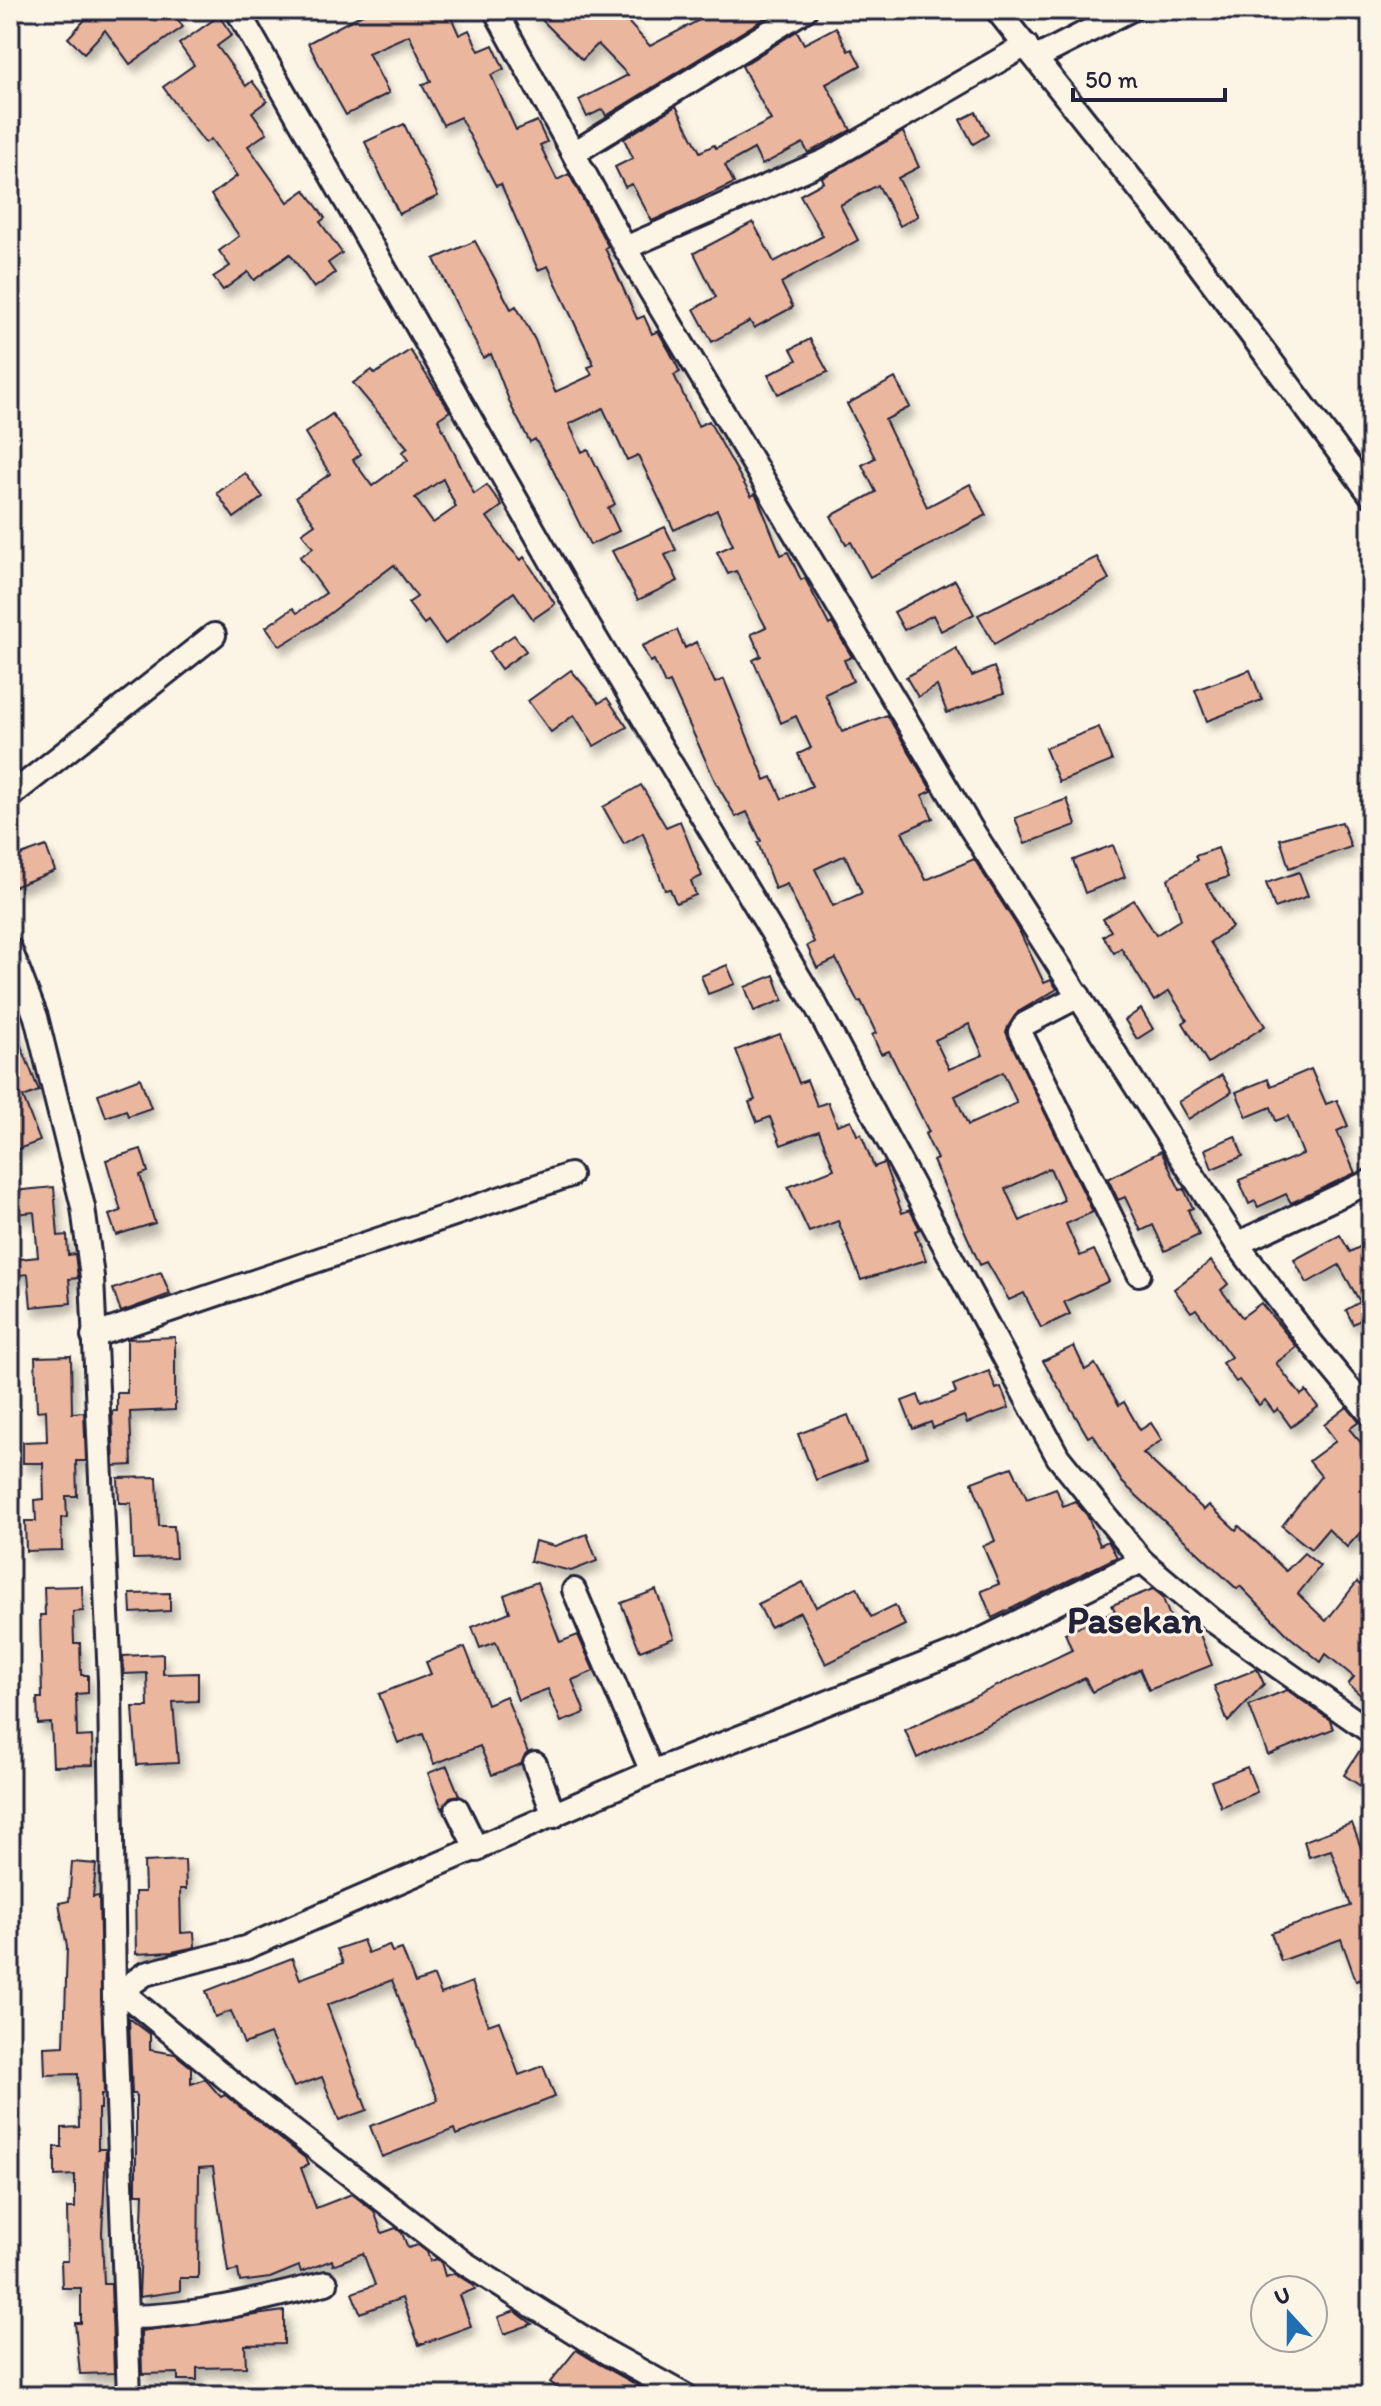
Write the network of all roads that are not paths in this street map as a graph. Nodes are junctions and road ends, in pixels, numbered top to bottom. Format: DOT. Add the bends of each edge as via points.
graph roads {
  1 [pos="237,10"];
  2 [pos="495,10"];
  3 [pos="805,10"];
  4 [pos="997,10"];
  5 [pos="1130,10"];
  6 [pos="1023,51"];
  7 [pos="574,153"];
  8 [pos="625,248"];
  9 [pos="1371,495"];
  10 [pos="214,635"];
  11 [pos="10,796"];
  12 [pos="10,949"];
  13 [pos="1079,996"];
  14 [pos="570,1175"];
  15 [pos="1371,1181"];
  16 [pos="1237,1244"];
  17 [pos="1139,1274"];
  18 [pos="93,1336"];
  19 [pos="1371,1415"];
  20 [pos="1142,1561"];
  21 [pos="574,1590"];
  22 [pos="1371,1732"];
  23 [pos="535,1764"];
  24 [pos="652,1772"];
  25 [pos="457,1809"];
  26 [pos="554,1816"];
  27 [pos="477,1850"];
  28 [pos="118,1994"];
  29 [pos="326,2283"];
  30 [pos="126,2317"];
  31 [pos="129,2396"];
  32 [pos="686,2396"];
  1 -- 20 [label="street" via="587,624 815,1004 1058,1457"];
  2 -- 7 [label="street"];
  3 -- 7 [label="street"];
  4 -- 6 [label="street"];
  5 -- 6 [label="street"];
  6 -- 8 [label="street" via="827,160"];
  6 -- 9 [label="street" via="1194,258"];
  7 -- 8 [label="street"];
  8 -- 13 [label="street" via="962,813"];
  10 -- 11 [label="street"];
  12 -- 18 [label="street" via="36,1017 83,1207"];
  13 -- 16 [label="street"];
  13 -- 17 [label="street" via="1025,1024 1020,1032"];
  14 -- 18 [label="street"];
  15 -- 16 [label="street"];
  16 -- 19 [label="street"];
  18 -- 28 [label="street"];
  20 -- 22 [label="street" via="1212,1620"];
  20 -- 24 [label="street" via="961,1650"];
  21 -- 24 [label="street"];
  23 -- 26 [label="street"];
  24 -- 26 [label="street"];
  25 -- 27 [label="street"];
  26 -- 27 [label="street"];
  27 -- 28 [label="street" via="236,1951 145,1974"];
  28 -- 30 [label="street"];
  28 -- 32 [label="street" via="463,2262"];
  29 -- 30 [label="street" via="182,2315"];
  30 -- 31 [label="street"];
}
